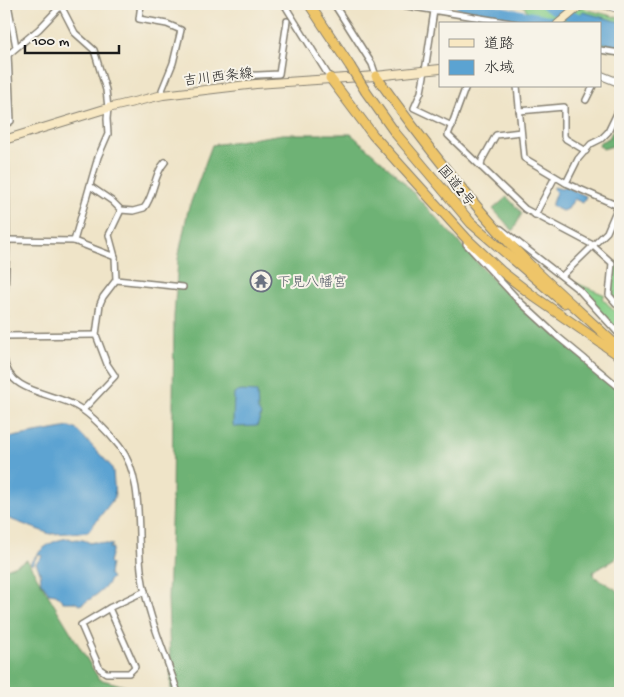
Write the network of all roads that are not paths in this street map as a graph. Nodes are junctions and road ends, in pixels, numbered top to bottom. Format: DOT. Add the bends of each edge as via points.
graph roads {
  1 [pos="8,4"];
  2 [pos="60,4"];
  3 [pos="141,4"];
  4 [pos="284,4"];
  5 [pos="309,4"];
  6 [pos="334,4"];
  7 [pos="395,4"];
  8 [pos="435,4"];
  9 [pos="601,4"];
  10 [pos="580,6"];
  11 [pos="620,9"];
  12 [pos="434,10"];
  13 [pos="287,21"];
  14 [pos="505,22"];
  15 [pos="560,22"];
  16 [pos="16,47"];
  17 [pos="602,50"];
  18 [pos="620,51"];
  19 [pos="6,56"];
  20 [pos="439,69"];
  21 [pos="425,71"];
  22 [pos="257,75"];
  23 [pos="376,76"];
  24 [pos="602,76"];
  25 [pos="217,77"];
  26 [pos="330,78"];
  27 [pos="620,83"];
  28 [pos="256,84"];
  29 [pos="465,88"];
  30 [pos="517,88"];
  31 [pos="592,88"];
  32 [pos="163,95"];
  33 [pos="586,100"];
  34 [pos="620,107"];
  35 [pos="108,108"];
  36 [pos="519,111"];
  37 [pos="618,115"];
  38 [pos="4,122"];
  39 [pos="452,126"];
  40 [pos="521,132"];
  41 [pos="4,140"];
  42 [pos="4,144"];
  43 [pos="586,151"];
  44 [pos="165,162"];
  45 [pos="480,167"];
  46 [pos="555,177"];
  47 [pos="566,183"];
  48 [pos="90,186"];
  49 [pos="474,202"];
  50 [pos="121,210"];
  51 [pos="535,215"];
  52 [pos="467,239"];
  53 [pos="7,240"];
  54 [pos="74,241"];
  55 [pos="594,246"];
  56 [pos="115,257"];
  57 [pos="562,276"];
  58 [pos="116,280"];
  59 [pos="183,287"];
  60 [pos="620,308"];
  61 [pos="4,318"];
  62 [pos="96,335"];
  63 [pos="620,335"];
  64 [pos="4,336"];
  65 [pos="620,351"];
  66 [pos="620,356"];
  67 [pos="4,359"];
  68 [pos="620,388"];
  69 [pos="82,410"];
  70 [pos="145,591"];
  71 [pos="109,608"];
  72 [pos="178,693"];
  1 -- 16 [label="street"];
  2 -- 16 [label="street" via="39,29"];
  2 -- 35 [label="street" via="75,33 94,50"];
  3 -- 32 [label="street" via="139,19 181,30"];
  4 -- 26 [label="street"];
  5 -- 65 [label="highway, 国道2号, bridge" via="396,134 472,223"];
  6 -- 23 [label="street" via="372,64"];
  7 -- 12 [label="street"];
  8 -- 12 [label="street"];
  9 -- 11 [label="street"];
  10 -- 15 [label="main road"];
  12 -- 14 [label="street"];
  12 -- 21 [label="street"];
  13 -- 22 [label="street" via="279,74"];
  16 -- 19 [label="street"];
  17 -- 18 [label="street"];
  19 -- 38 [label="street" via="11,121"];
  20 -- 21 [label="main road, 吉川西条線"];
  21 -- 23 [label="main road, 吉川西条線"];
  21 -- 39 [label="street" via="414,108"];
  22 -- 25 [label="street"];
  22 -- 28 [label="street"];
  23 -- 26 [label="main road, 吉川西条線"];
  23 -- 49 [label="highway" via="422,140"];
  24 -- 27 [label="street"];
  26 -- 28 [label="main road, 吉川西条線"];
  26 -- 52 [label="highway" via="373,134"];
  28 -- 32 [label="main road, 吉川西条線"];
  29 -- 39 [label="street"];
  30 -- 36 [label="street"];
  31 -- 33 [label="street"];
  32 -- 35 [label="main road, 吉川西条線"];
  34 -- 37 [label="street"];
  35 -- 41 [label="main road, 吉川西条線"];
  35 -- 48 [label="street" via="108,134"];
  36 -- 40 [label="street"];
  36 -- 43 [label="street" via="564,108 564,136"];
  37 -- 43 [label="street" via="608,132"];
  39 -- 45 [label="street" via="448,135"];
  40 -- 45 [label="street" via="496,135"];
  40 -- 46 [label="street" via="524,158"];
  42 -- 53 [label="street"];
  43 -- 47 [label="street"];
  44 -- 50 [label="street" via="144,208"];
  45 -- 51 [label="street"];
  46 -- 47 [label="street"];
  46 -- 51 [label="street"];
  47 -- 55 [label="street" via="618,206 607,232"];
  48 -- 50 [label="street"];
  48 -- 54 [label="street"];
  49 -- 57 [label="street" via="500,228"];
  49 -- 65 [label="highway" via="529,263"];
  50 -- 56 [label="street" via="109,235"];
  51 -- 55 [label="street"];
  52 -- 66 [label="highway" via="508,276"];
  52 -- 68 [label="street" via="466,244 519,301"];
  53 -- 54 [label="street"];
  53 -- 61 [label="street"];
  54 -- 56 [label="street"];
  55 -- 57 [label="street"];
  55 -- 60 [label="street" via="612,263 609,295"];
  56 -- 58 [label="street"];
  57 -- 63 [label="street"];
  58 -- 59 [label="street"];
  58 -- 62 [label="street" via="100,304"];
  62 -- 64 [label="street"];
  62 -- 69 [label="street" via="115,376"];
  67 -- 69 [label="street" via="7,371 23,386 67,401"];
  69 -- 70 [label="street" via="120,447 131,465"];
  70 -- 71 [label="street"];
  70 -- 72 [label="street"];
  71 -- 71 [label="street" via="81,625 100,669 106,673 129,673 135,667"];
}
